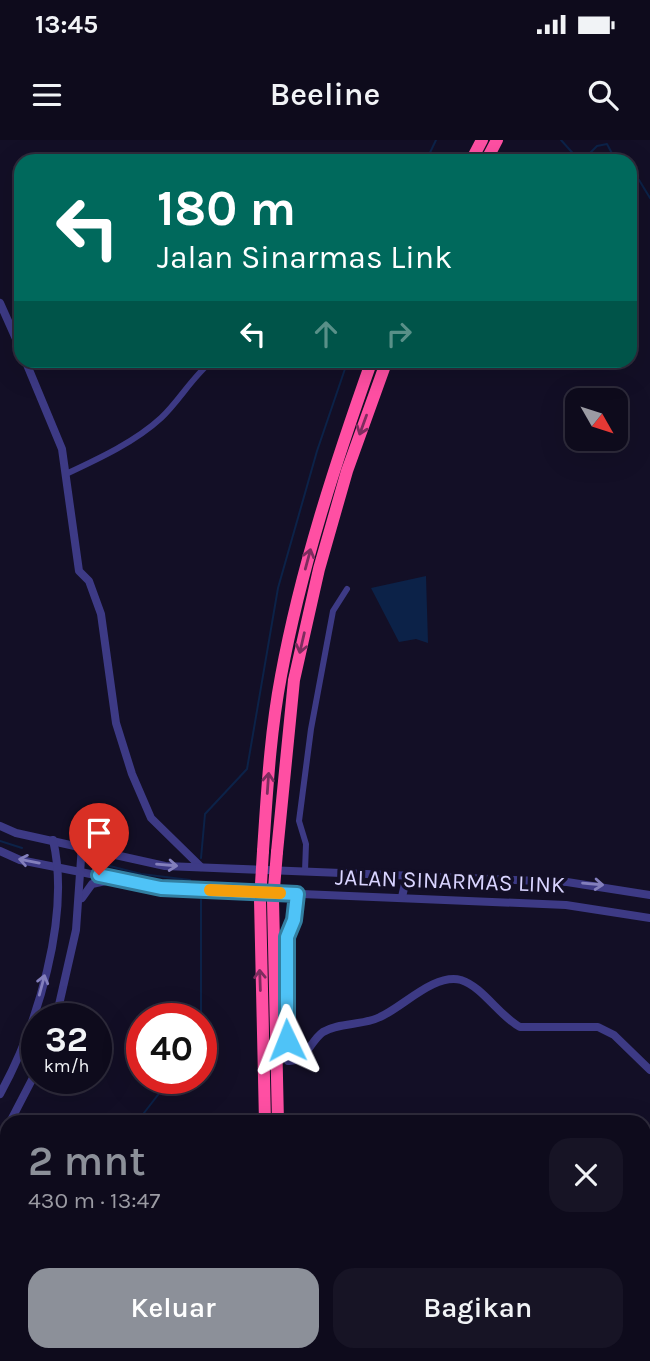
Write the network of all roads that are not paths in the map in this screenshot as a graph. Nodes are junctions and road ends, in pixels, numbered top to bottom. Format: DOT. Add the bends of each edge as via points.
graph roads {
  1 [pos="0,303"];
  2 [pos="14,334"];
  3 [pos="28,368"];
  4 [pos="205,368"];
  5 [pos="369,368"];
  6 [pos="384,368"];
  7 [pos="66,474"];
  8 [pos="346,589"];
  9 [pos="0,826"];
  10 [pos="53,840"];
  11 [pos="82,845"];
  12 [pos="0,851"];
  13 [pos="270,851"];
  14 [pos="60,867"];
  15 [pos="201,867"];
  16 [pos="82,870"];
  17 [pos="305,871"];
  18 [pos="407,874"];
  19 [pos="116,879"];
  20 [pos="297,894"];
  21 [pos="650,895"];
  22 [pos="402,897"];
  23 [pos="266,900"];
  24 [pos="78,909"];
  25 [pos="650,918"];
  26 [pos="60,1003"];
  27 [pos="650,1070"];
  28 [pos="0,1094"];
  29 [pos="25,1094"];
  30 [pos="14,1115"];
  31 [pos="265,1115"];
  32 [pos="278,1115"];
  1 -- 2 [label="street"];
  3 -- 7 [label="street" via="62,449"];
  4 -- 7 [label="street" via="158,420"];
  13 -- 5 [label="highway, one-way" via="281,678 334,467"];
  6 -- 13 [label="highway, one-way" via="347,471 319,569 294,680"];
  7 -- 15 [label="street" via="79,571 89,582 101,614 123,751 151,818"];
  8 -- 17 [label="street" via="332,611 311,729 299,821 306,844"];
  9 -- 10 [label="street"];
  10 -- 11 [label="street, JALAN SINARMAS LINK"];
  10 -- 14 [label="street"];
  11 -- 15 [label="street, JALAN SINARMAS LINK, one-way" via="152,863"];
  11 -- 16 [label="street"];
  14 -- 12 [label="street, JALAN SINARMAS LINK, one-way" via="20,860"];
  13 -- 23 [label="highway, bridge"];
  14 -- 16 [label="street, JALAN SINARMAS LINK"];
  28 -- 14 [label="street, one-way" via="36,1009"];
  15 -- 17 [label="street, JALAN SINARMAS LINK"];
  16 -- 19 [label="street, JALAN SINARMAS LINK"];
  16 -- 24 [label="street"];
  17 -- 18 [label="street, JALAN SINARMAS LINK"];
  18 -- 21 [label="street, JALAN SINARMAS LINK, one-way" via="567,882"];
  18 -- 22 [label="street"];
  19 -- 20 [label="street, JALAN SINARMAS LINK" via="161,888"];
  19 -- 24 [label="street" via="92,884"];
  20 -- 22 [label="street, JALAN SINARMAS LINK"];
  20 -- 27 [label="street" via="287,937 288,1061 305,1055 324,1031 381,1017 450,979 468,984 520,1027 607,1030"];
  22 -- 25 [label="street, JALAN SINARMAS LINK" via="566,905"];
  31 -- 23 [label="highway, one-way"];
  23 -- 32 [label="highway"];
  24 -- 26 [label="street"];
  29 -- 30 [label="street"];
}
